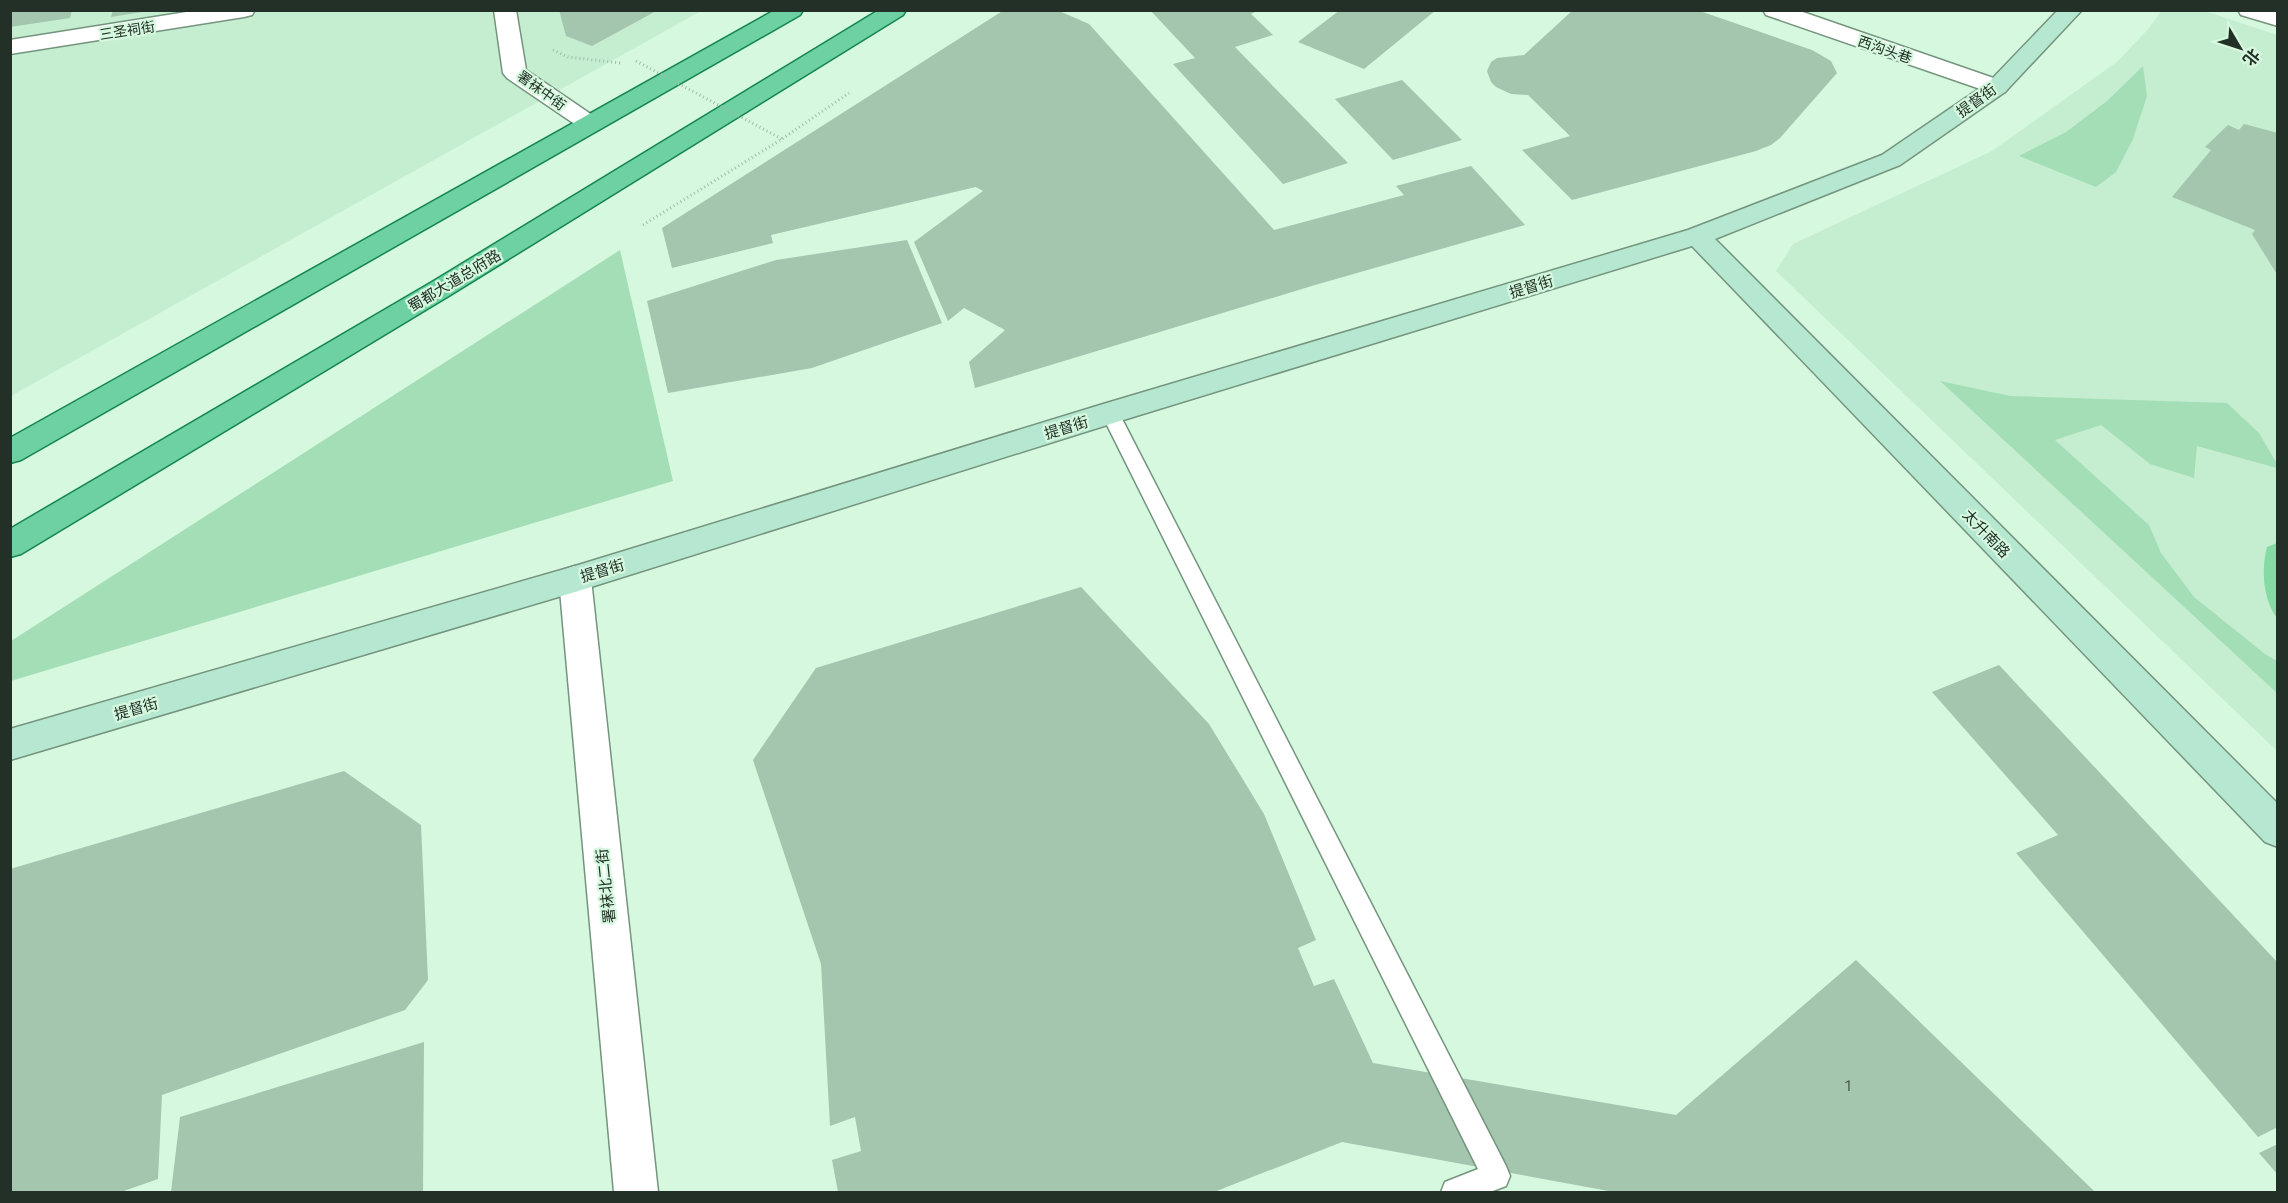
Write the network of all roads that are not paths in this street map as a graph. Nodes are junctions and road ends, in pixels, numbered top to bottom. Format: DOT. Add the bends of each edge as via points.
graph roads {
  1 [pos="244,10"];
  2 [pos="505,10"];
  3 [pos="792,10"];
  4 [pos="895,10"];
  5 [pos="1774,10"];
  6 [pos="2071,10"];
  7 [pos="2249,10"];
  8 [pos="2277,20"];
  9 [pos="10,47"];
  10 [pos="1997,87"];
  11 [pos="590,124"];
  12 [pos="1697,236"];
  13 [pos="1110,413"];
  14 [pos="10,452"];
  15 [pos="10,545"];
  16 [pos="575,579"];
  17 [pos="10,745"];
  18 [pos="2277,830"];
  19 [pos="636,1192"];
  20 [pos="1455,1192"];
  1 -- 9 [label="street, 三圣祠街"];
  2 -- 11 [label="street, 署袜中街" via="515,73"];
  3 -- 11 [label="main road"];
  4 -- 15 [label="main road, 蜀都大道总府路" via="442,288"];
  5 -- 10 [label="street, 西沟头巷"];
  6 -- 10 [label="main road, 提督街"];
  7 -- 8 [label="street"];
  10 -- 12 [label="main road, 提督街" via="1891,160"];
  11 -- 14 [label="main road"];
  12 -- 13 [label="main road, 提督街"];
  12 -- 18 [label="main road, 太升南路"];
  13 -- 16 [label="main road, 提督街"];
  13 -- 20 [label="lane" via="1496,1176"];
  16 -- 17 [label="main road, 提督街"];
  16 -- 19 [label="street, 署袜北二街"];
}
